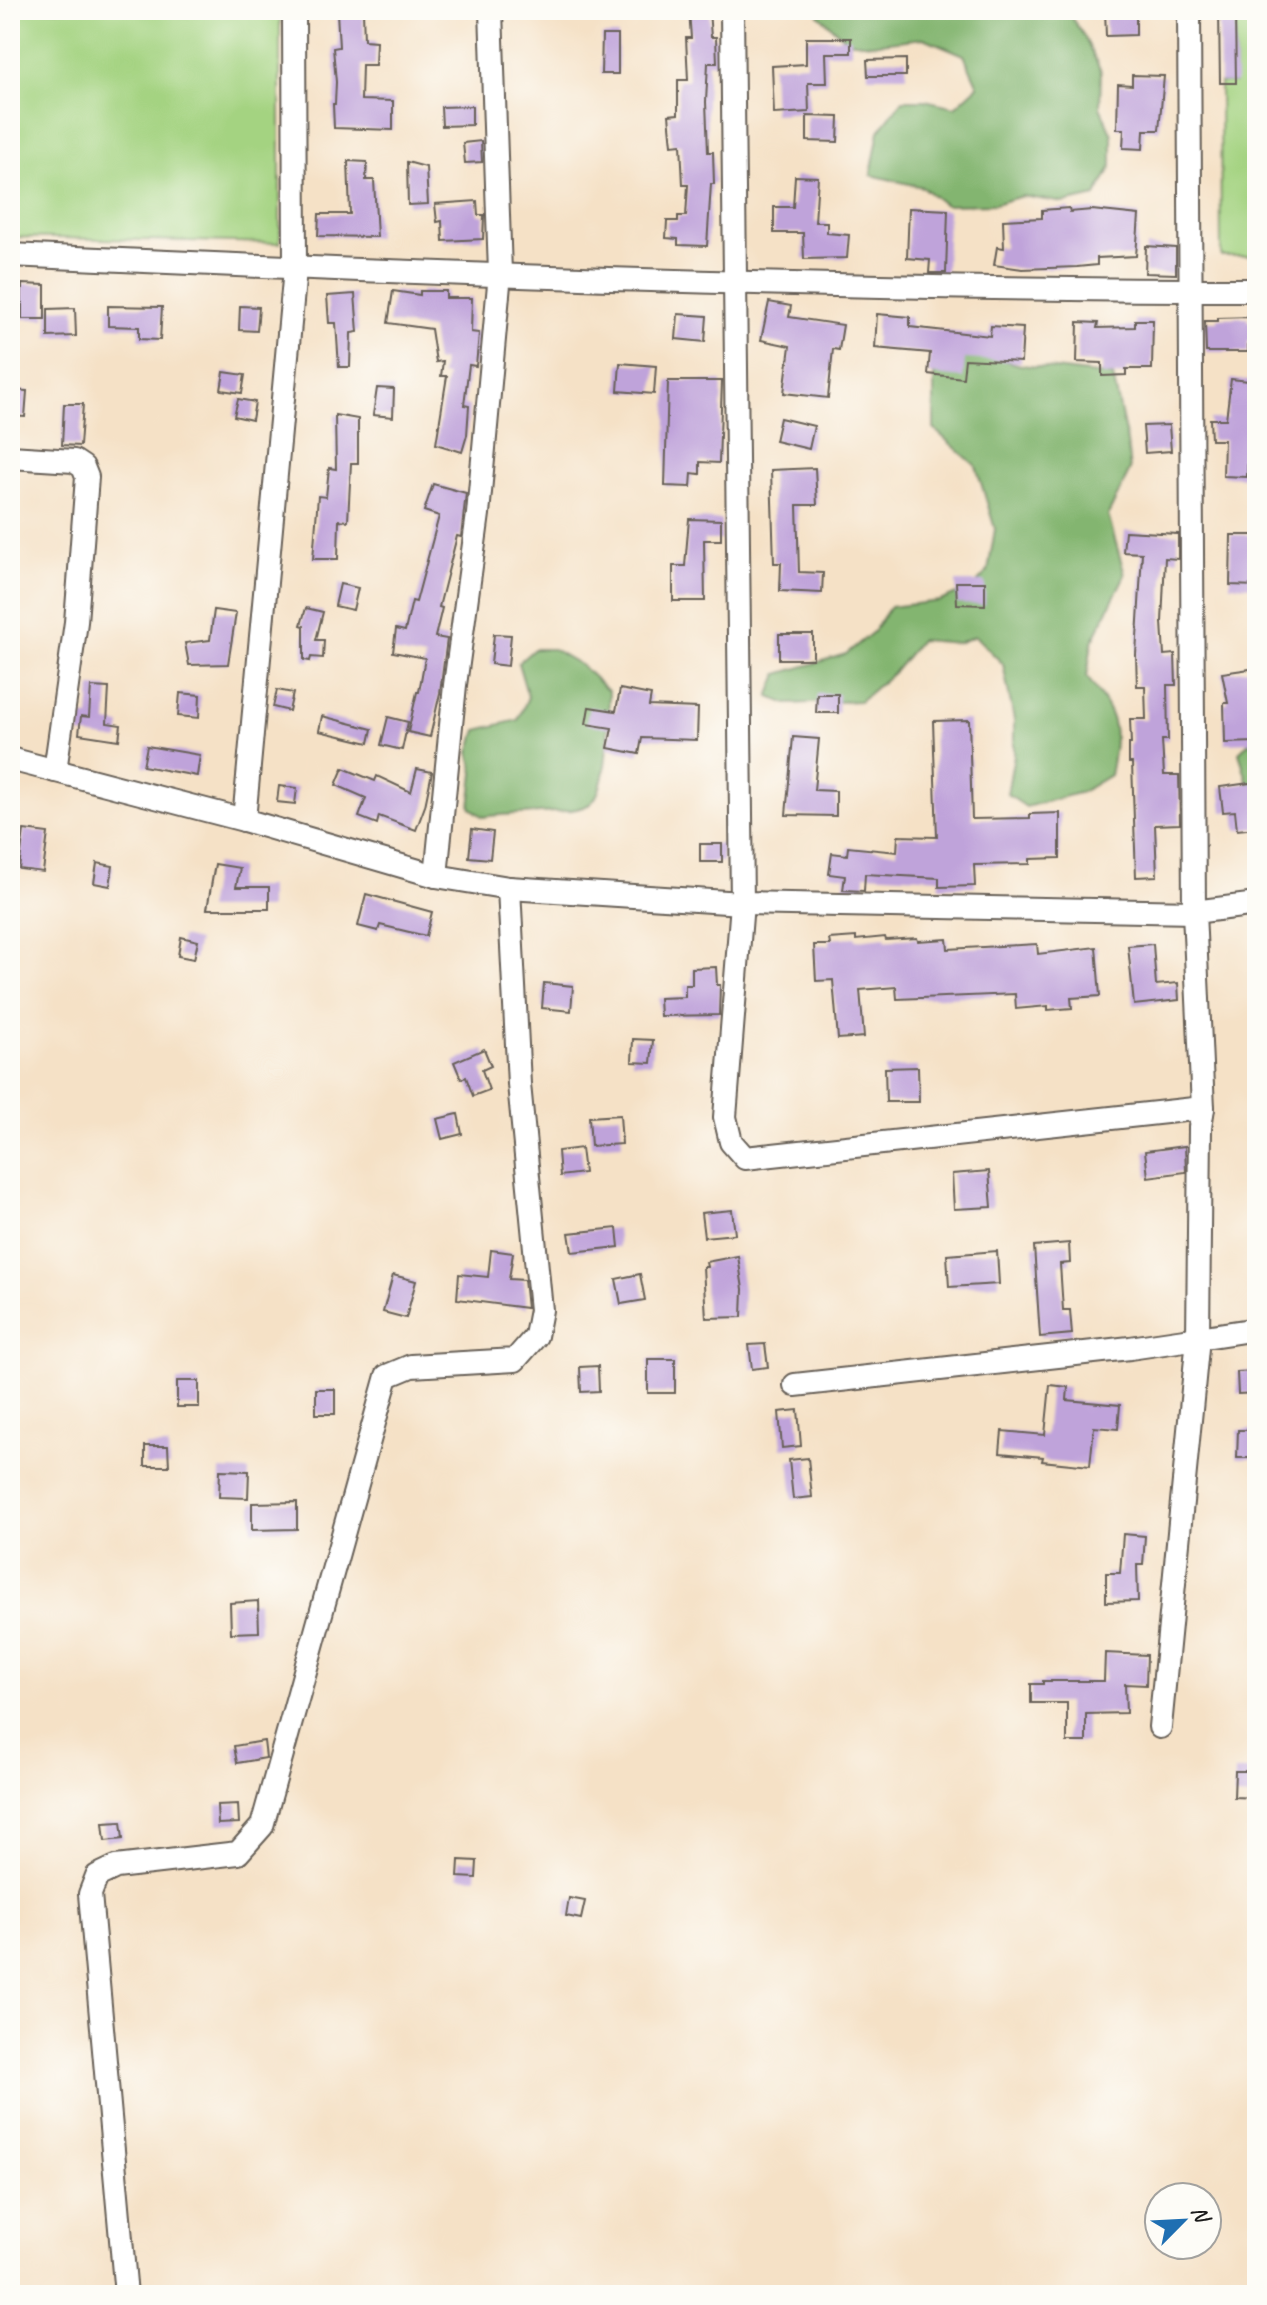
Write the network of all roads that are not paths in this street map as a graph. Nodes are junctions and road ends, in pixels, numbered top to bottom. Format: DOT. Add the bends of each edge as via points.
graph roads {
  1 [pos="294,10"];
  2 [pos="491,10"];
  3 [pos="732,10"];
  4 [pos="1189,10"];
  5 [pos="10,255"];
  6 [pos="295,269"];
  7 [pos="500,273"];
  8 [pos="733,281"];
  9 [pos="1192,290"];
  10 [pos="1257,290"];
  11 [pos="10,457"];
  12 [pos="10,759"];
  13 [pos="55,771"];
  14 [pos="244,820"];
  15 [pos="436,876"];
  16 [pos="509,888"];
  17 [pos="742,903"];
  18 [pos="1257,904"];
  19 [pos="1194,912"];
  20 [pos="1203,1108"];
  21 [pos="1257,1329"];
  22 [pos="1198,1338"];
  23 [pos="795,1385"];
  24 [pos="1160,1727"];
  25 [pos="126,2295"];
  1 -- 6 [label="street"];
  2 -- 7 [label="street"];
  3 -- 8 [label="street"];
  4 -- 9 [label="street"];
  5 -- 6 [label="street"];
  6 -- 7 [label="street"];
  6 -- 14 [label="street"];
  7 -- 8 [label="street"];
  7 -- 15 [label="street"];
  8 -- 9 [label="street"];
  8 -- 17 [label="street"];
  9 -- 10 [label="street"];
  9 -- 19 [label="street"];
  11 -- 13 [label="street" via="74,461 87,477 76,622"];
  12 -- 13 [label="street"];
  13 -- 14 [label="street"];
  14 -- 15 [label="street"];
  15 -- 16 [label="street"];
  16 -- 17 [label="street"];
  16 -- 25 [label="street" via="519,1084 541,1310 536,1336 515,1360 411,1366 387,1376 262,1826 238,1853 116,1867 97,1876 90,1894"];
  17 -- 19 [label="street"];
  17 -- 20 [label="street" via="725,1117 731,1142 745,1158"];
  18 -- 19 [label="street"];
  19 -- 20 [label="street"];
  20 -- 22 [label="street"];
  21 -- 22 [label="street"];
  22 -- 23 [label="street"];
  22 -- 24 [label="street"];
}
